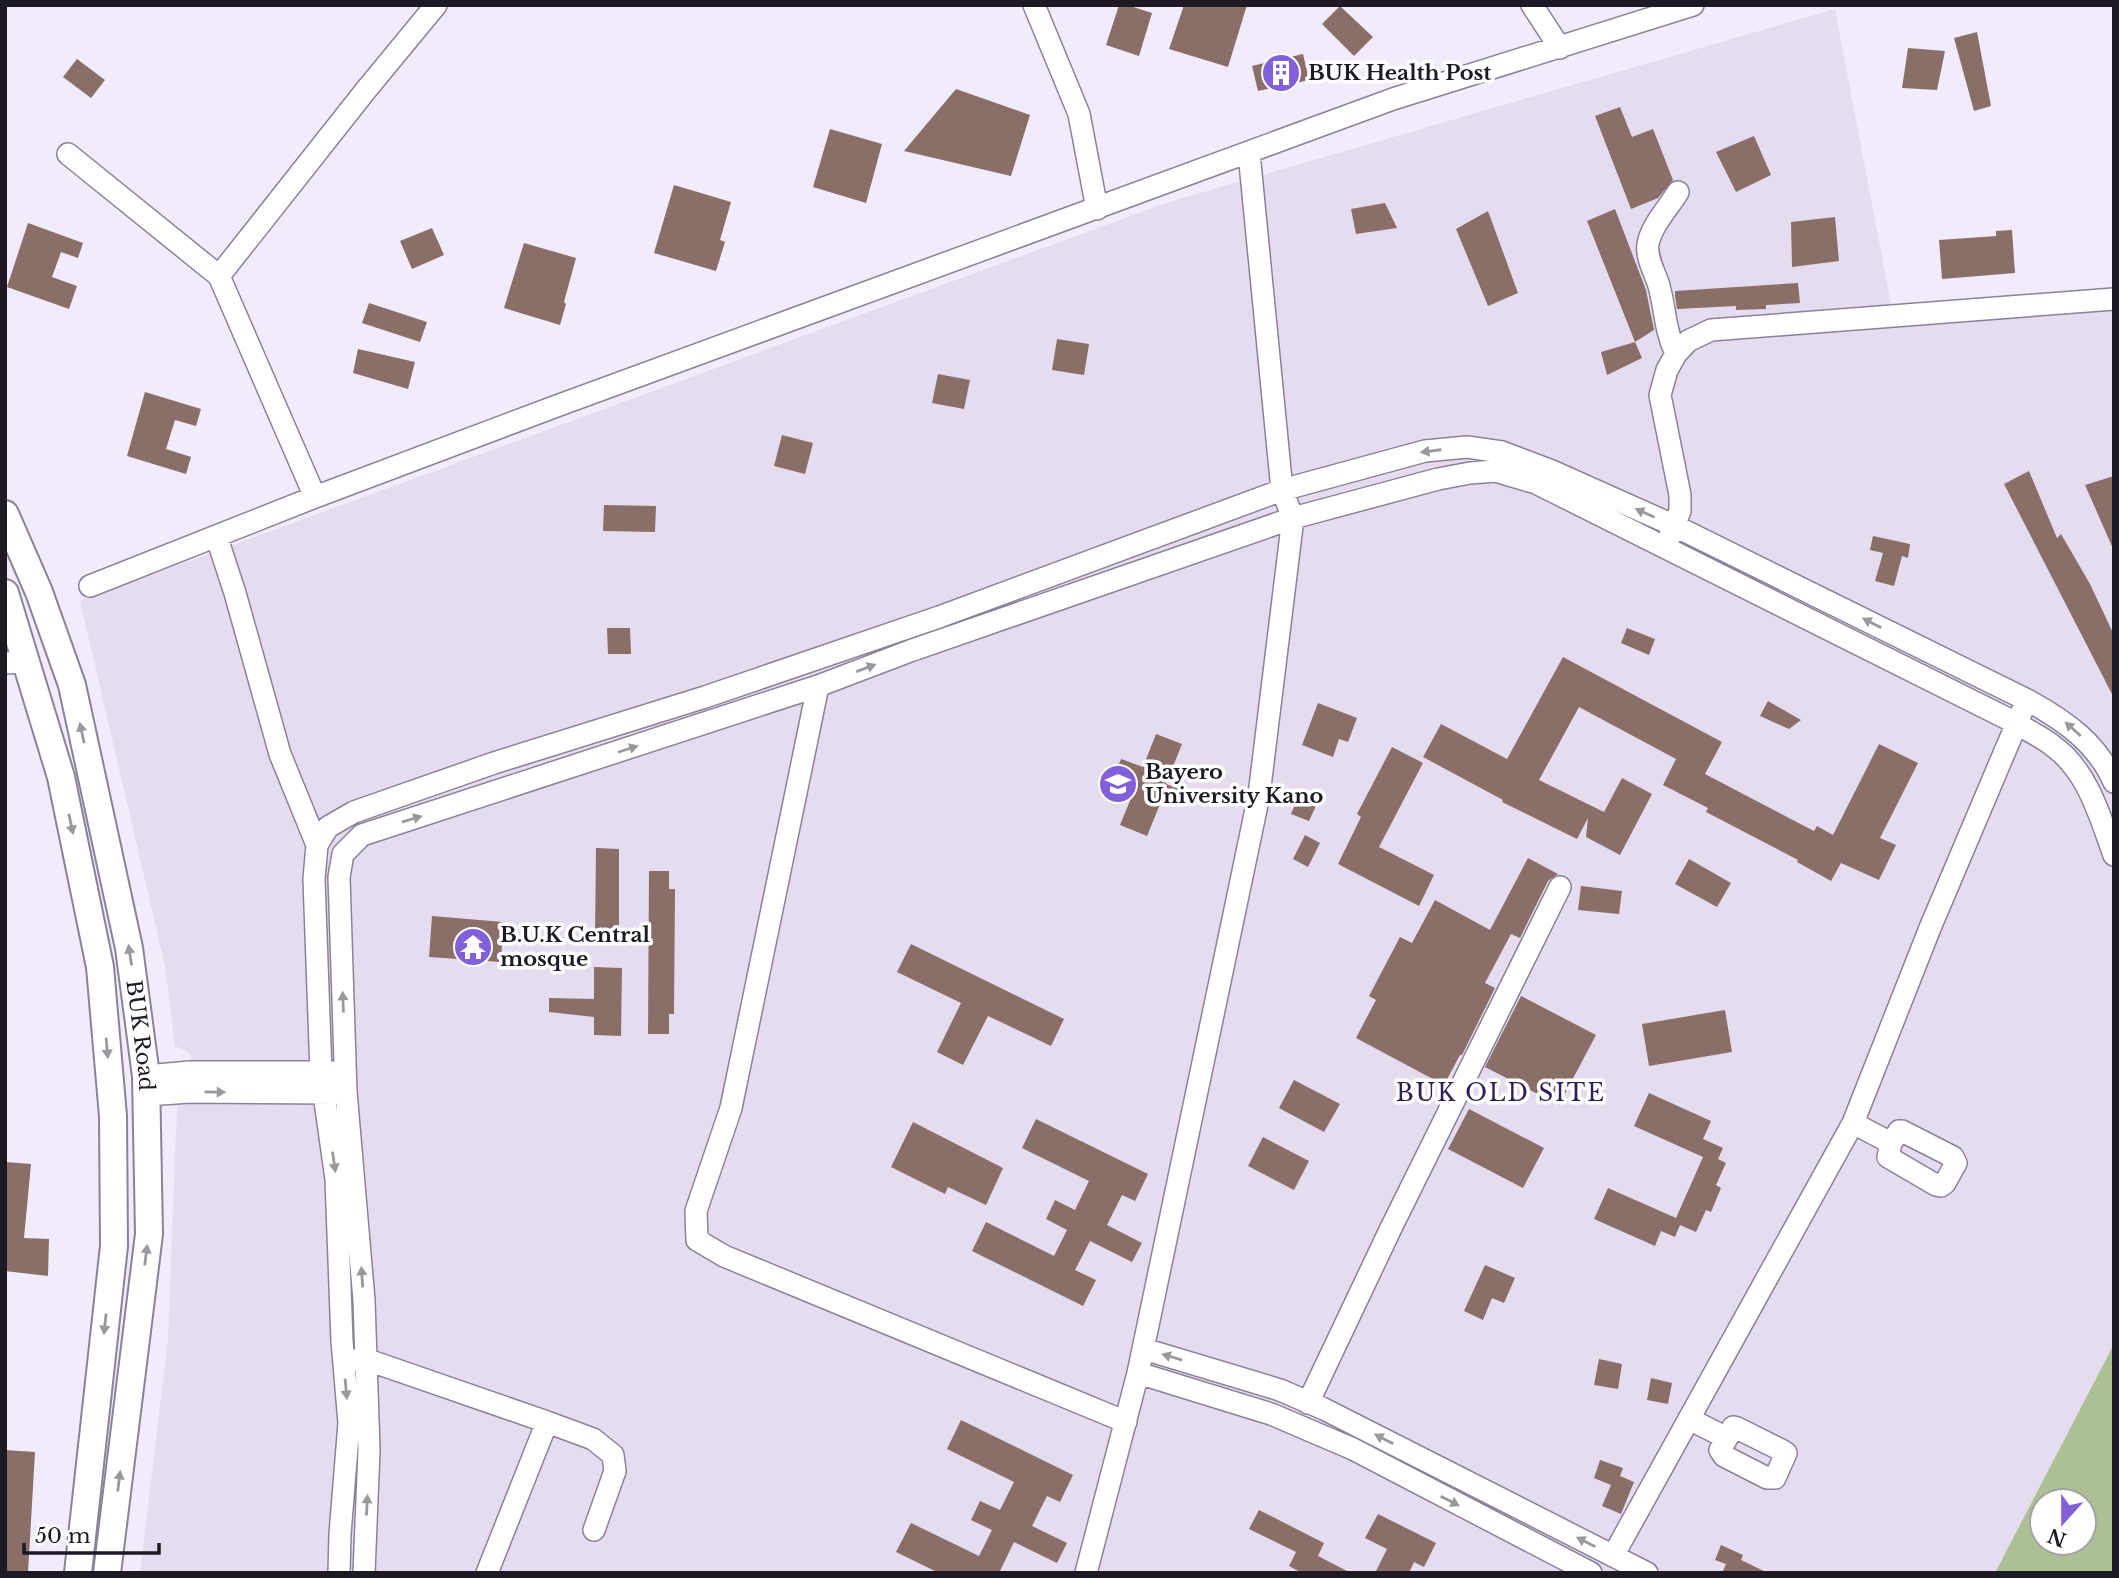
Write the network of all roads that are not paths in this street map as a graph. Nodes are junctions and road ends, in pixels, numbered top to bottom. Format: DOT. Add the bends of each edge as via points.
graph roads {
  1 [pos="436,5"];
  2 [pos="1034,5"];
  3 [pos="1532,5"];
  4 [pos="1693,5"];
  5 [pos="1560,48"];
  6 [pos="1249,153"];
  7 [pos="68,154"];
  8 [pos="1678,192"];
  9 [pos="1097,209"];
  10 [pos="219,276"];
  11 [pos="2114,299"];
  12 [pos="1676,354"];
  13 [pos="1282,490"];
  14 [pos="315,497"];
  15 [pos="5,514"];
  16 [pos="1293,518"];
  17 [pos="1675,526"];
  18 [pos="217,538"];
  19 [pos="1664,547"];
  20 [pos="90,586"];
  21 [pos="5,593"];
  22 [pos="16,663"];
  23 [pos="818,686"];
  24 [pos="705,697"];
  25 [pos="2029,701"];
  26 [pos="712,721"];
  27 [pos="2016,723"];
  28 [pos="472,771"];
  29 [pos="2114,782"];
  30 [pos="484,796"];
  31 [pos="317,845"];
  32 [pos="2114,855"];
  33 [pos="339,877"];
  34 [pos="314,879"];
  35 [pos="1560,887"];
  36 [pos="345,1071"];
  37 [pos="321,1073"];
  38 [pos="146,1085"];
  39 [pos="346,1092"];
  40 [pos="324,1095"];
  41 [pos="1853,1123"];
  42 [pos="1891,1143"];
  43 [pos="1144,1349"];
  44 [pos="365,1359"];
  45 [pos="344,1360"];
  46 [pos="1139,1373"];
  47 [pos="1280,1390"];
  48 [pos="1308,1403"];
  49 [pos="1271,1414"];
  50 [pos="1689,1419"];
  51 [pos="547,1422"];
  52 [pos="1126,1422"];
  53 [pos="1727,1438"];
  54 [pos="594,1530"];
  55 [pos="1613,1556"];
  56 [pos="78,1573"];
  57 [pos="107,1573"];
  58 [pos="339,1573"];
  59 [pos="364,1573"];
  60 [pos="487,1573"];
  61 [pos="1086,1573"];
  62 [pos="1591,1573"];
  63 [pos="1647,1573"];
  1 -- 10 [label="street"];
  2 -- 9 [label="street" via="1079,114"];
  3 -- 5 [label="street"];
  4 -- 5 [label="street"];
  5 -- 6 [label="street" via="1393,99"];
  6 -- 9 [label="street"];
  6 -- 13 [label="street"];
  7 -- 10 [label="street"];
  8 -- 12 [label="street" via="1648,244 1667,333"];
  9 -- 14 [label="street"];
  10 -- 14 [label="street"];
  11 -- 12 [label="street" via="1711,330 1688,341"];
  12 -- 17 [label="street" via="1660,395 1679,495"];
  13 -- 16 [label="street"];
  17 -- 13 [label="street, one-way" via="1502,452 1467,447 1425,451"];
  13 -- 24 [label="street" via="939,617"];
  14 -- 18 [label="street"];
  38 -- 15 [label="main road, BUK Road, one-way" via="129,948 72,685"];
  16 -- 19 [label="street" via="1438,479 1495,471 1536,483"];
  23 -- 16 [label="street, one-way"];
  16 -- 43 [label="street" via="1259,795"];
  17 -- 19 [label="street"];
  25 -- 17 [label="street, one-way"];
  18 -- 20 [label="street"];
  18 -- 31 [label="street" via="280,754"];
  19 -- 27 [label="street"];
  21 -- 22 [label="main road, BUK Road"];
  22 -- 56 [label="main road, BUK Road, one-way" via="61,777 100,967 113,1116 114,1246"];
  23 -- 26 [label="street"];
  23 -- 52 [label="street" via="731,1108 696,1211 697,1240 748,1266"];
  24 -- 26 [label="street"];
  24 -- 28 [label="street"];
  25 -- 27 [label="street"];
  29 -- 25 [label="street, one-way" via="2089,743 2062,719"];
  30 -- 26 [label="street, one-way"];
  27 -- 32 [label="street" via="2055,747 2075,768 2092,795"];
  27 -- 41 [label="street"];
  28 -- 30 [label="street"];
  28 -- 31 [label="street" via="354,812 328,827"];
  33 -- 30 [label="street, one-way" via="343,854 362,835"];
  31 -- 34 [label="street"];
  33 -- 34 [label="street"];
  36 -- 33 [label="street, one-way"];
  34 -- 37 [label="street"];
  35 -- 48 [label="street"];
  36 -- 37 [label="street"];
  36 -- 39 [label="street"];
  37 -- 38 [label="street" via="190,1072"];
  37 -- 40 [label="street"];
  38 -- 40 [label="street, one-way" via="190,1091"];
  57 -- 38 [label="main road, BUK Road, one-way" via="149,1234"];
  39 -- 40 [label="street"];
  44 -- 39 [label="street, one-way"];
  40 -- 45 [label="street, one-way" via="336,1179"];
  41 -- 42 [label="street"];
  41 -- 50 [label="street"];
  43 -- 46 [label="street"];
  47 -- 43 [label="street, one-way"];
  44 -- 45 [label="street"];
  44 -- 51 [label="street"];
  59 -- 44 [label="street, one-way" via="369,1450"];
  45 -- 58 [label="street, one-way" via="349,1423"];
  46 -- 49 [label="street"];
  46 -- 52 [label="street"];
  47 -- 48 [label="street"];
  47 -- 49 [label="street"];
  55 -- 48 [label="street, one-way"];
  49 -- 62 [label="street, one-way" via="1353,1449"];
  50 -- 53 [label="street"];
  50 -- 55 [label="street"];
  51 -- 54 [label="street" via="593,1440 613,1455 613,1480"];
  51 -- 60 [label="street"];
  52 -- 61 [label="street"];
  55 -- 63 [label="street"];
}
